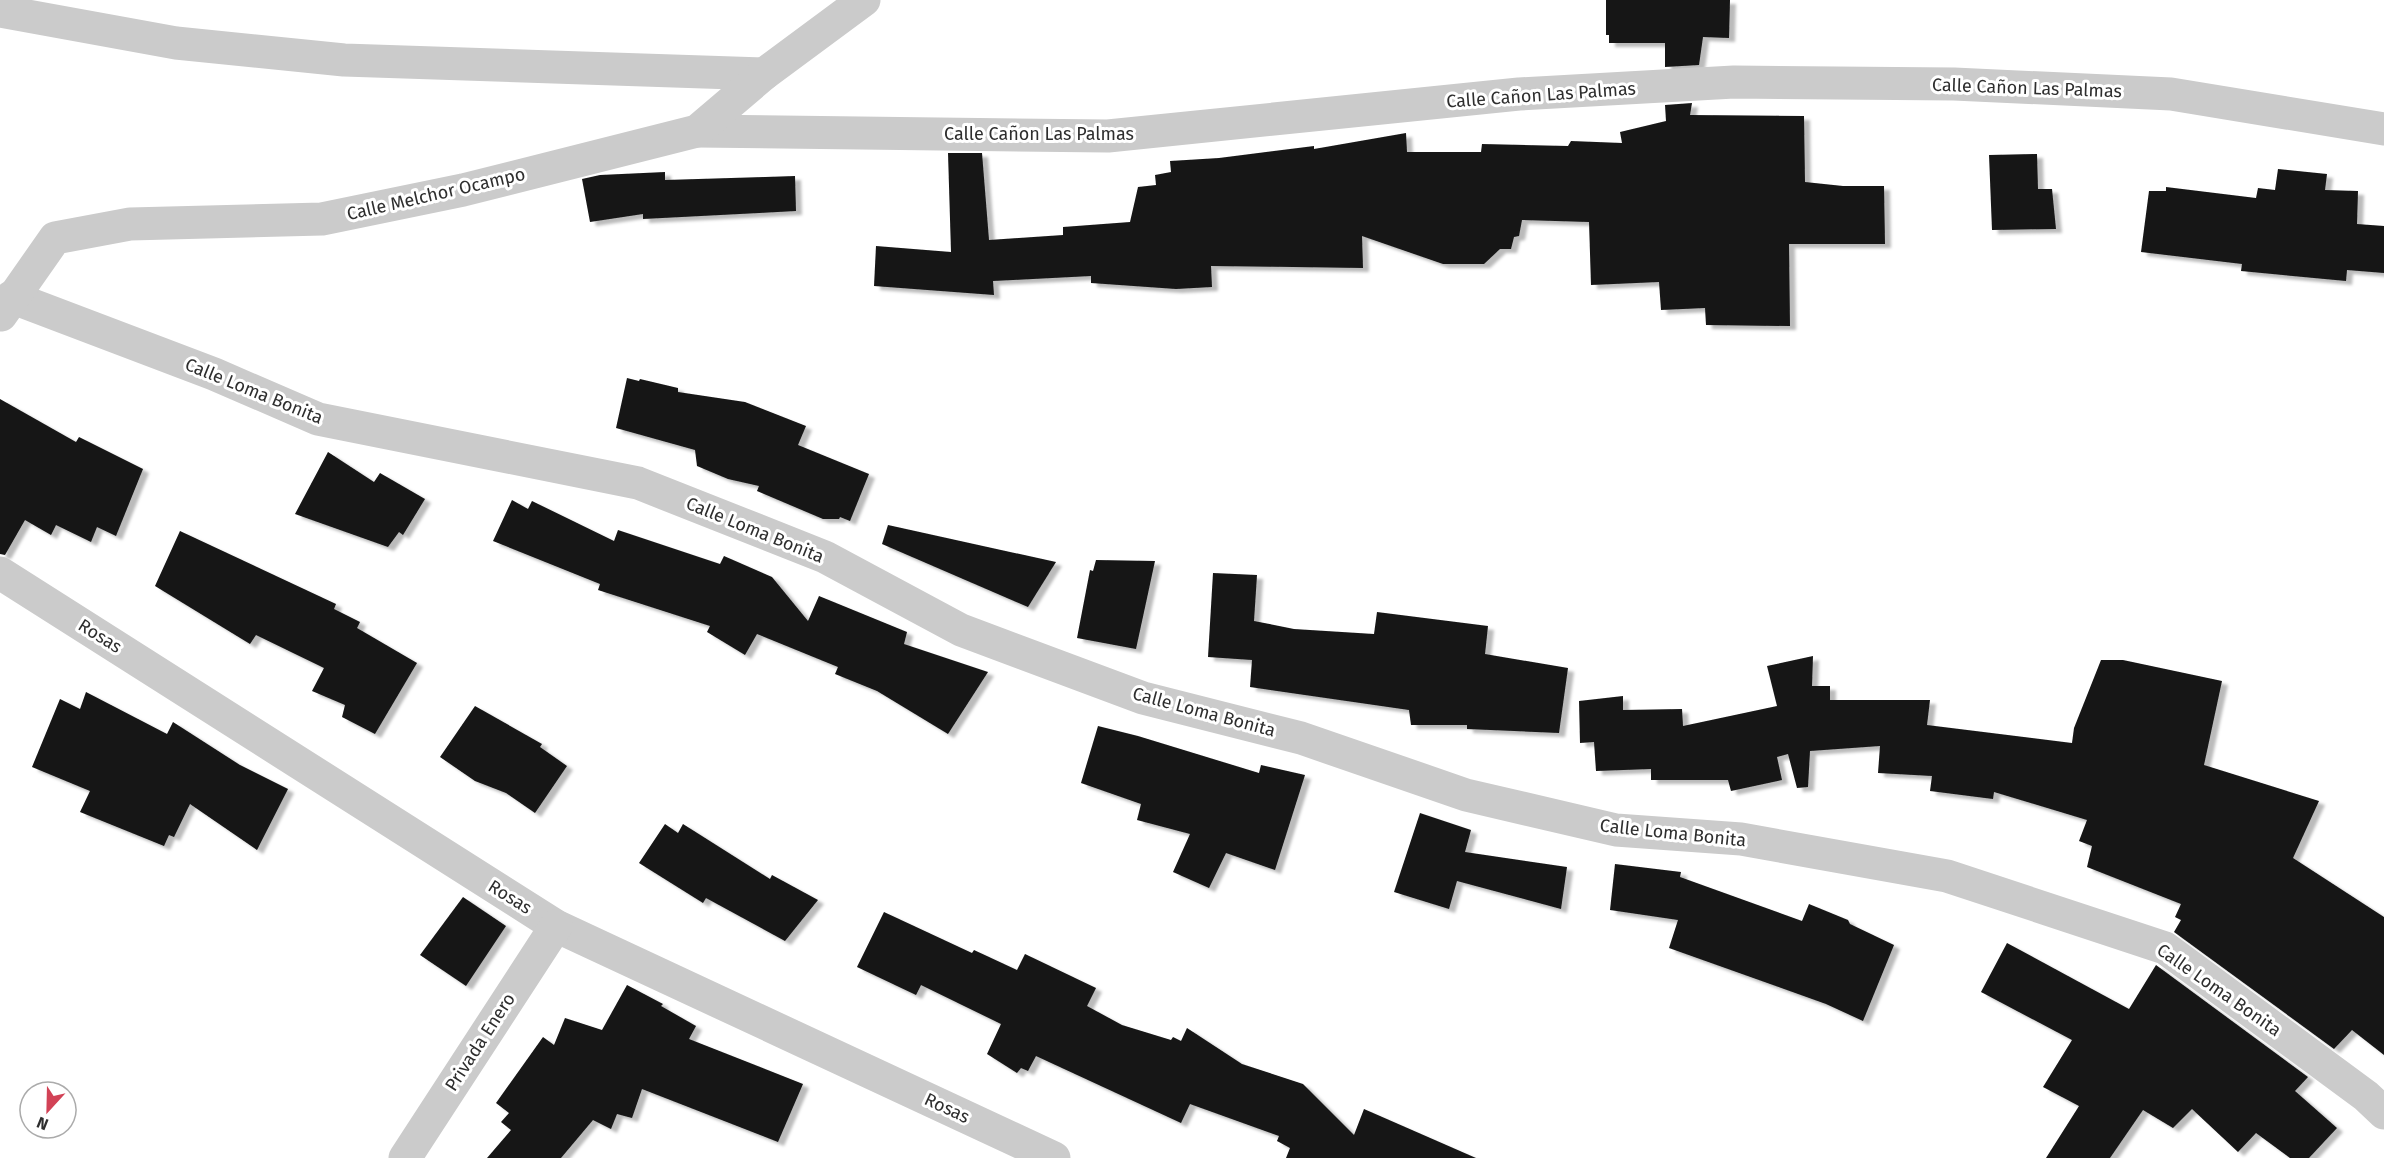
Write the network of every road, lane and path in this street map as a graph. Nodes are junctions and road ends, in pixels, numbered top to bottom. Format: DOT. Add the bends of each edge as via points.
graph roads {
  1 [pos="864,0"];
  2 [pos="0,11"];
  3 [pos="764,74"];
  4 [pos="2384,129"];
  5 [pos="697,131"];
  6 [pos="6,307"];
  7 [pos="0,573"];
  8 [pos="556,926"];
  9 [pos="2384,1113"];
  10 [pos="1012,1149"];
  11 [pos="405,1158"];
  12 [pos="1054,1158"];
  1 -- 3 [label="street, Calle Melchor Ocampo"];
  2 -- 3 [label="street" via="176,43 344,60"];
  3 -- 5 [label="street, Calle Melchor Ocampo"];
  4 -- 5 [label="street, Calle Cañon Las Palmas" via="2171,94 1954,84 1734,82 1519,94 1108,136"];
  5 -- 6 [label="street, Calle Melchor Ocampo" via="463,190 322,219 130,224 55,238"];
  6 -- 9 [label="street, Calle Loma Bonita" via="214,374 318,419 638,483 825,557 961,630 1143,698 1301,738 1466,795 1616,830 1741,839 1947,876 2164,948"];
  7 -- 8 [label="street, Rosas"];
  8 -- 10 [label="street, Rosas"];
  8 -- 11 [label="street, Privada Enero"];
  10 -- 12 [label="street, Rosas"];
}
